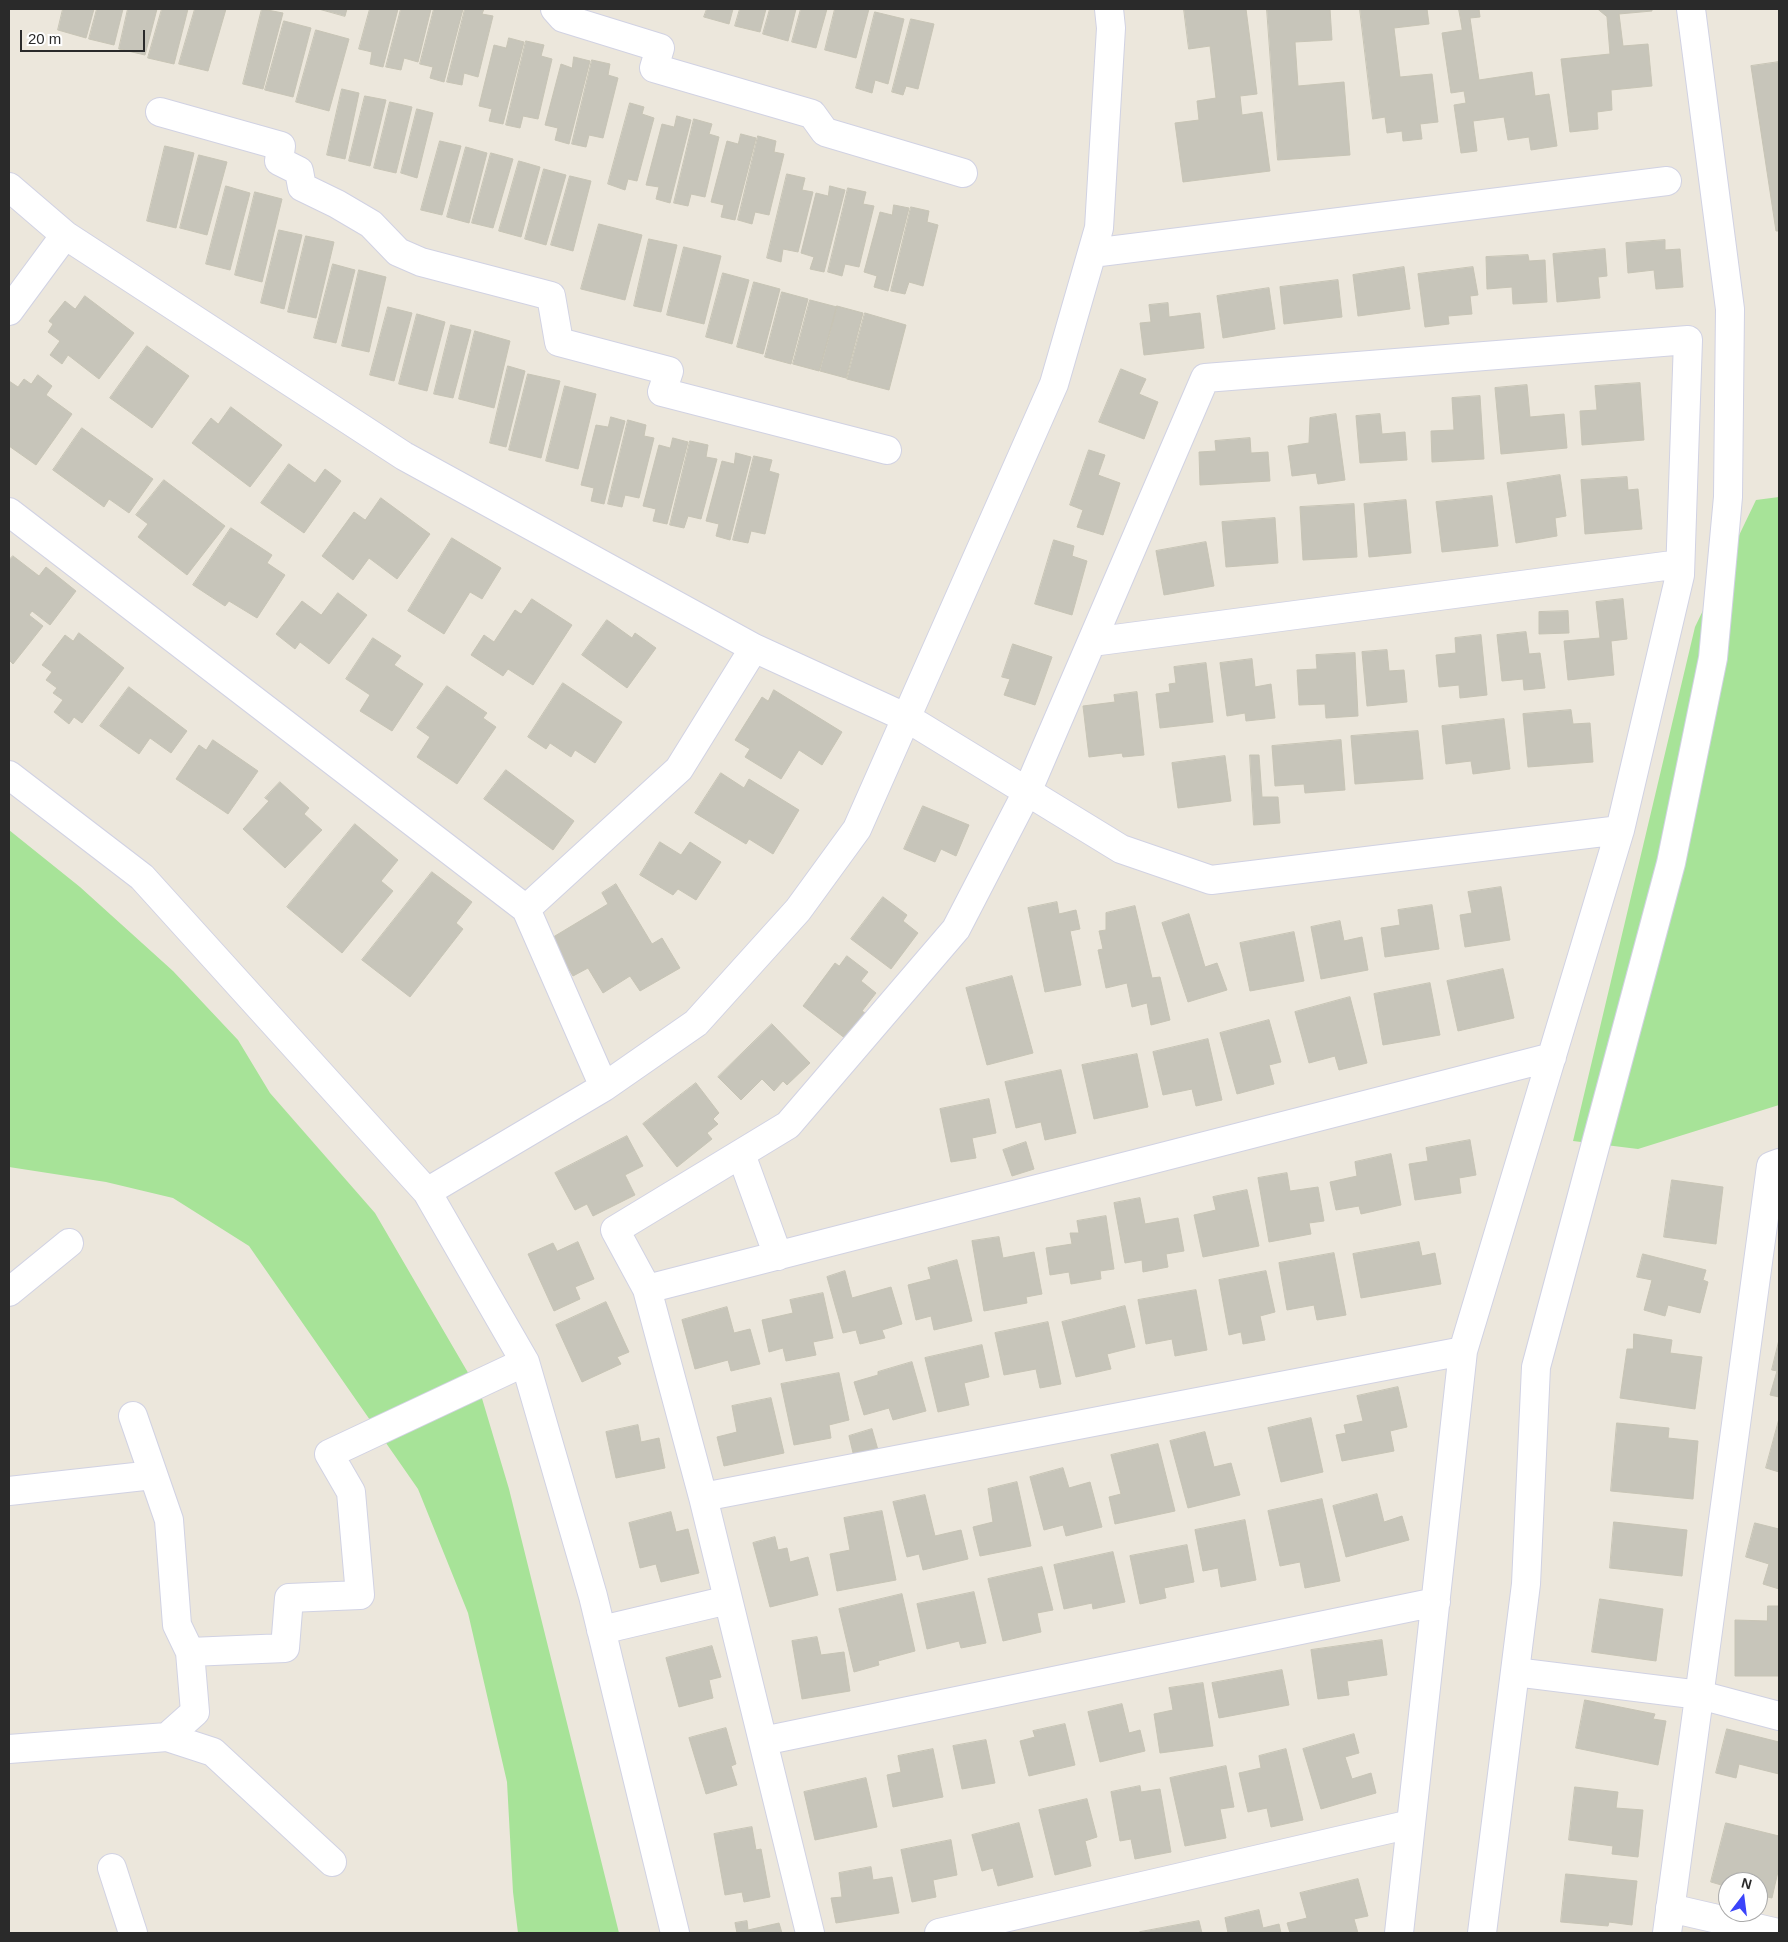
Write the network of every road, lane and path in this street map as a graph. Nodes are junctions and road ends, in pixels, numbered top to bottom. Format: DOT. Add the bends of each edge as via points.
graph roads {
  1 [pos="555,9"];
  2 [pos="1109,9"];
  3 [pos="1691,9"];
  4 [pos="160,112"];
  5 [pos="964,173"];
  6 [pos="1667,181"];
  7 [pos="9,186"];
  8 [pos="65,235"];
  9 [pos="1092,253"];
  10 [pos="9,311"];
  11 [pos="887,450"];
  12 [pos="9,512"];
  13 [pos="1680,564"];
  14 [pos="1092,642"];
  15 [pos="754,648"];
  16 [pos="907,718"];
  17 [pos="9,775"];
  18 [pos="1027,792"];
  19 [pos="1620,830"];
  20 [pos="526,909"];
  21 [pos="1552,1057"];
  22 [pos="604,1087"];
  23 [pos="740,1154"];
  24 [pos="1779,1163"];
  25 [pos="427,1192"];
  26 [pos="69,1243"];
  27 [pos="778,1256"];
  28 [pos="646,1289"];
  29 [pos="9,1292"];
  30 [pos="1463,1351"];
  31 [pos="525,1362"];
  32 [pos="133,1416"];
  33 [pos="154,1475"];
  34 [pos="9,1491"];
  35 [pos="703,1497"];
  36 [pos="728,1600"];
  37 [pos="1436,1602"];
  38 [pos="601,1630"];
  39 [pos="190,1652"];
  40 [pos="1515,1672"];
  41 [pos="1700,1695"];
  42 [pos="1779,1716"];
  43 [pos="167,1737"];
  44 [pos="763,1742"];
  45 [pos="9,1749"];
  46 [pos="1411,1824"];
  47 [pos="332,1862"];
  48 [pos="112,1868"];
  49 [pos="1669,1921"];
  50 [pos="134,1933"];
  51 [pos="675,1933"];
  52 [pos="810,1933"];
  53 [pos="939,1933"];
  54 [pos="1399,1933"];
  55 [pos="1482,1933"];
  56 [pos="1778,1933"];
  1 -- 5 [label="street" via="564,18 660,48 654,68 812,114 825,132"];
  2 -- 9 [label="street" via="1111,28 1099,228"];
  3 -- 40 [label="street" via="1730,310 1728,496 1713,658 1671,863 1536,1367 1526,1584"];
  4 -- 11 [label="street" via="281,146 279,161 299,171 302,186 371,224 398,252 421,262 551,296 559,342 669,371 662,392"];
  6 -- 9 [label="street"];
  7 -- 8 [label="street"];
  8 -- 10 [label="street"];
  8 -- 15 [label="street" via="404,456"];
  9 -- 16 [label="street" via="1054,384"];
  12 -- 20 [label="street"];
  13 -- 14 [label="street"];
  13 -- 14 [label="street" via="1688,340 1205,378"];
  13 -- 19 [label="street"];
  14 -- 18 [label="street"];
  15 -- 16 [label="street"];
  15 -- 20 [label="street" via="679,769"];
  16 -- 18 [label="street"];
  16 -- 22 [label="street" via="857,829 798,910 696,1023"];
  17 -- 25 [label="street" via="142,877"];
  18 -- 19 [label="street" via="1121,849 1212,880"];
  18 -- 23 [label="street" via="956,928 788,1125"];
  19 -- 21 [label="street"];
  20 -- 22 [label="street"];
  21 -- 27 [label="street"];
  21 -- 30 [label="street"];
  22 -- 25 [label="street"];
  23 -- 27 [label="street"];
  23 -- 28 [label="street" via="615,1230"];
  24 -- 41 [label="street" via="1771,1166"];
  25 -- 31 [label="street"];
  26 -- 29 [label="street"];
  27 -- 28 [label="street"];
  28 -- 35 [label="street"];
  30 -- 35 [label="street"];
  30 -- 37 [label="street"];
  31 -- 38 [label="street"];
  31 -- 39 [label="street" via="329,1454 351,1492 360,1595 289,1598 285,1648"];
  32 -- 33 [label="street"];
  33 -- 34 [label="street"];
  33 -- 39 [label="street" via="169,1520 177,1625"];
  35 -- 36 [label="street"];
  36 -- 38 [label="street"];
  36 -- 44 [label="street"];
  37 -- 44 [label="street"];
  37 -- 46 [label="street"];
  38 -- 51 [label="street"];
  39 -- 43 [label="street" via="195,1712"];
  40 -- 41 [label="street"];
  40 -- 55 [label="street"];
  41 -- 42 [label="street"];
  41 -- 49 [label="street"];
  43 -- 45 [label="street"];
  43 -- 47 [label="street" via="213,1752"];
  44 -- 52 [label="street"];
  46 -- 53 [label="street"];
  46 -- 54 [label="street"];
  48 -- 50 [label="street"];
  49 -- 56 [label="street"];
}
